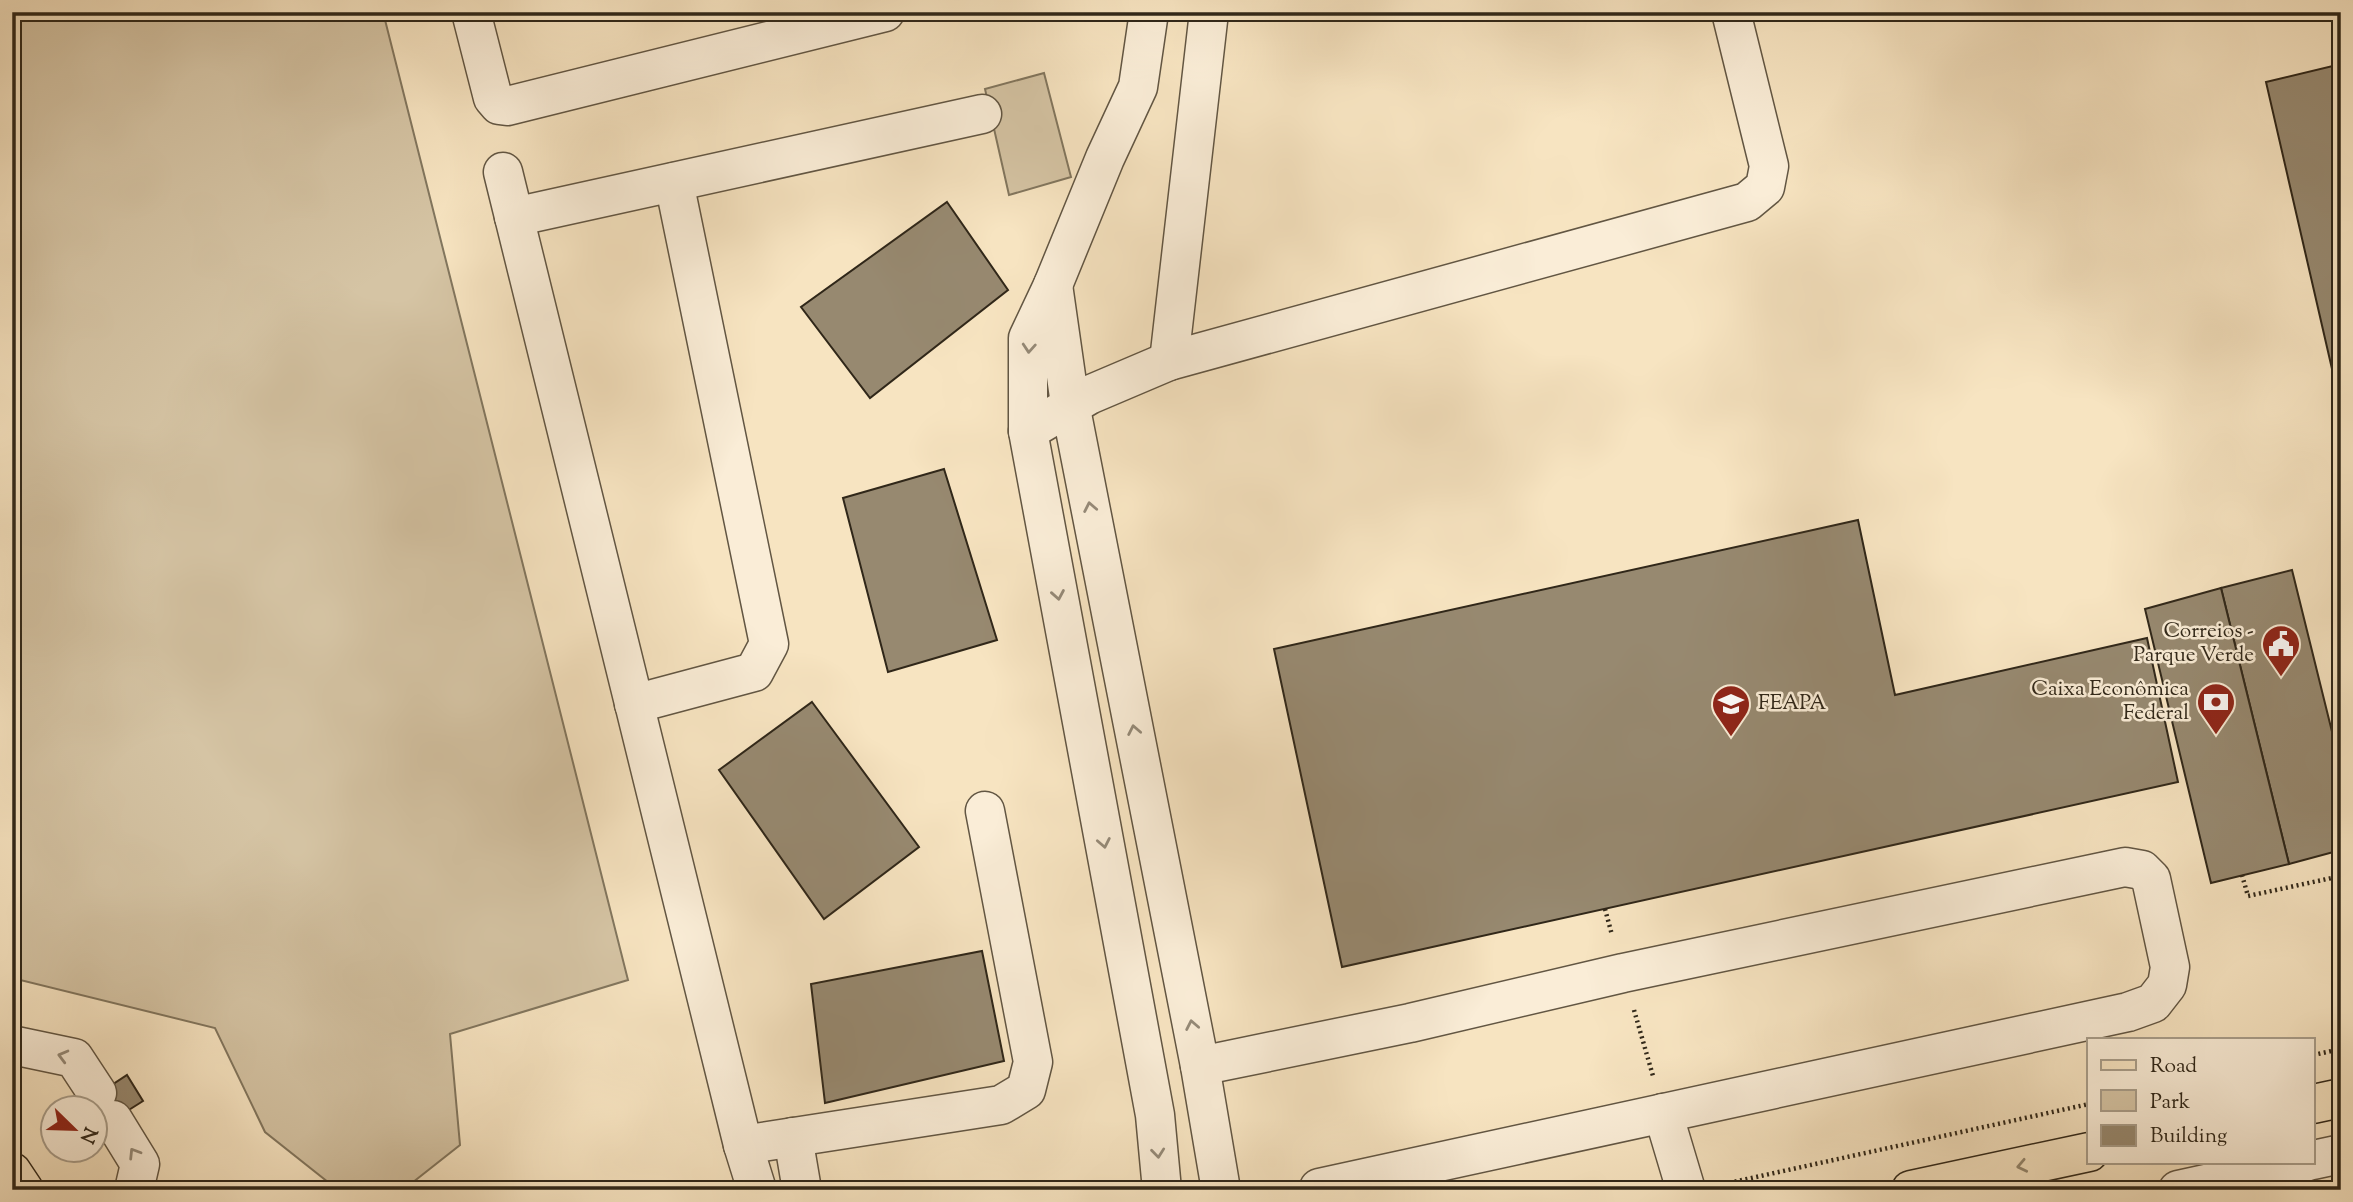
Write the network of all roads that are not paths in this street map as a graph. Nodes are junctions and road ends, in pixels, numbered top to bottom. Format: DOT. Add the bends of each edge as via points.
graph roads {
  1 [pos="471,12"];
  2 [pos="886,12"];
  3 [pos="1149,12"];
  4 [pos="1209,12"];
  5 [pos="1731,12"];
  6 [pos="982,114"];
  7 [pos="503,172"];
  8 [pos="674,182"];
  9 [pos="514,217"];
  10 [pos="1053,285"];
  11 [pos="1169,361"];
  12 [pos="1070,404"];
  13 [pos="1028,431"];
  14 [pos="634,704"];
  15 [pos="1146,789"];
  16 [pos="1097,805"];
  17 [pos="985,811"];
  18 [pos="12,1045"];
  19 [pos="1200,1066"];
  20 [pos="2341,1098"];
  21 [pos="2314,1104"];
  22 [pos="1663,1113"];
  23 [pos="793,1137"];
  24 [pos="743,1144"];
  25 [pos="2087,1152"];
  26 [pos="2341,1154"];
  27 [pos="2314,1160"];
  28 [pos="2297,1164"];
  29 [pos="12,1172"];
  30 [pos="1320,1188"];
  31 [pos="1699,1188"];
  32 [pos="24,1190"];
  33 [pos="134,1190"];
  34 [pos="757,1190"];
  35 [pos="803,1190"];
  36 [pos="1162,1190"];
  37 [pos="1221,1190"];
  38 [pos="1911,1190"];
  39 [pos="2178,1190"];
  1 -- 2 [label="street" via="493,98 507,106"];
  3 -- 10 [label="street" via="1138,87"];
  4 -- 11 [label="street"];
  5 -- 11 [label="street" via="1769,166 1765,187 1747,202"];
  6 -- 8 [label="street"];
  7 -- 9 [label="street"];
  8 -- 9 [label="street"];
  8 -- 14 [label="street" via="769,644 754,671"];
  9 -- 14 [label="street"];
  10 -- 12 [label="street"];
  10 -- 13 [label="street, one-way" via="1028,338"];
  11 -- 12 [label="street"];
  12 -- 13 [label="street"];
  15 -- 12 [label="street, one-way"];
  13 -- 16 [label="street, one-way"];
  14 -- 24 [label="street"];
  15 -- 16 [label="street"];
  19 -- 15 [label="street, one-way"];
  16 -- 36 [label="street, one-way" via="1155,1115"];
  17 -- 23 [label="street" via="1033,1062 1026,1090 1001,1105"];
  33 -- 18 [label="street, one-way" via="140,1164 74,1058"];
  19 -- 22 [label="street" via="2125,867 2142,870 2151,879 2170,967 2167,985 2153,1003"];
  19 -- 37 [label="street"];
  20 -- 21 [label="main road"];
  22 -- 30 [label="street"];
  22 -- 31 [label="street"];
  23 -- 24 [label="street"];
  23 -- 35 [label="street"];
  24 -- 34 [label="street"];
  25 -- 38 [label="main road, one-way"];
  26 -- 27 [label="street"];
  28 -- 39 [label="street"];
  29 -- 32 [label="main road"];
}
